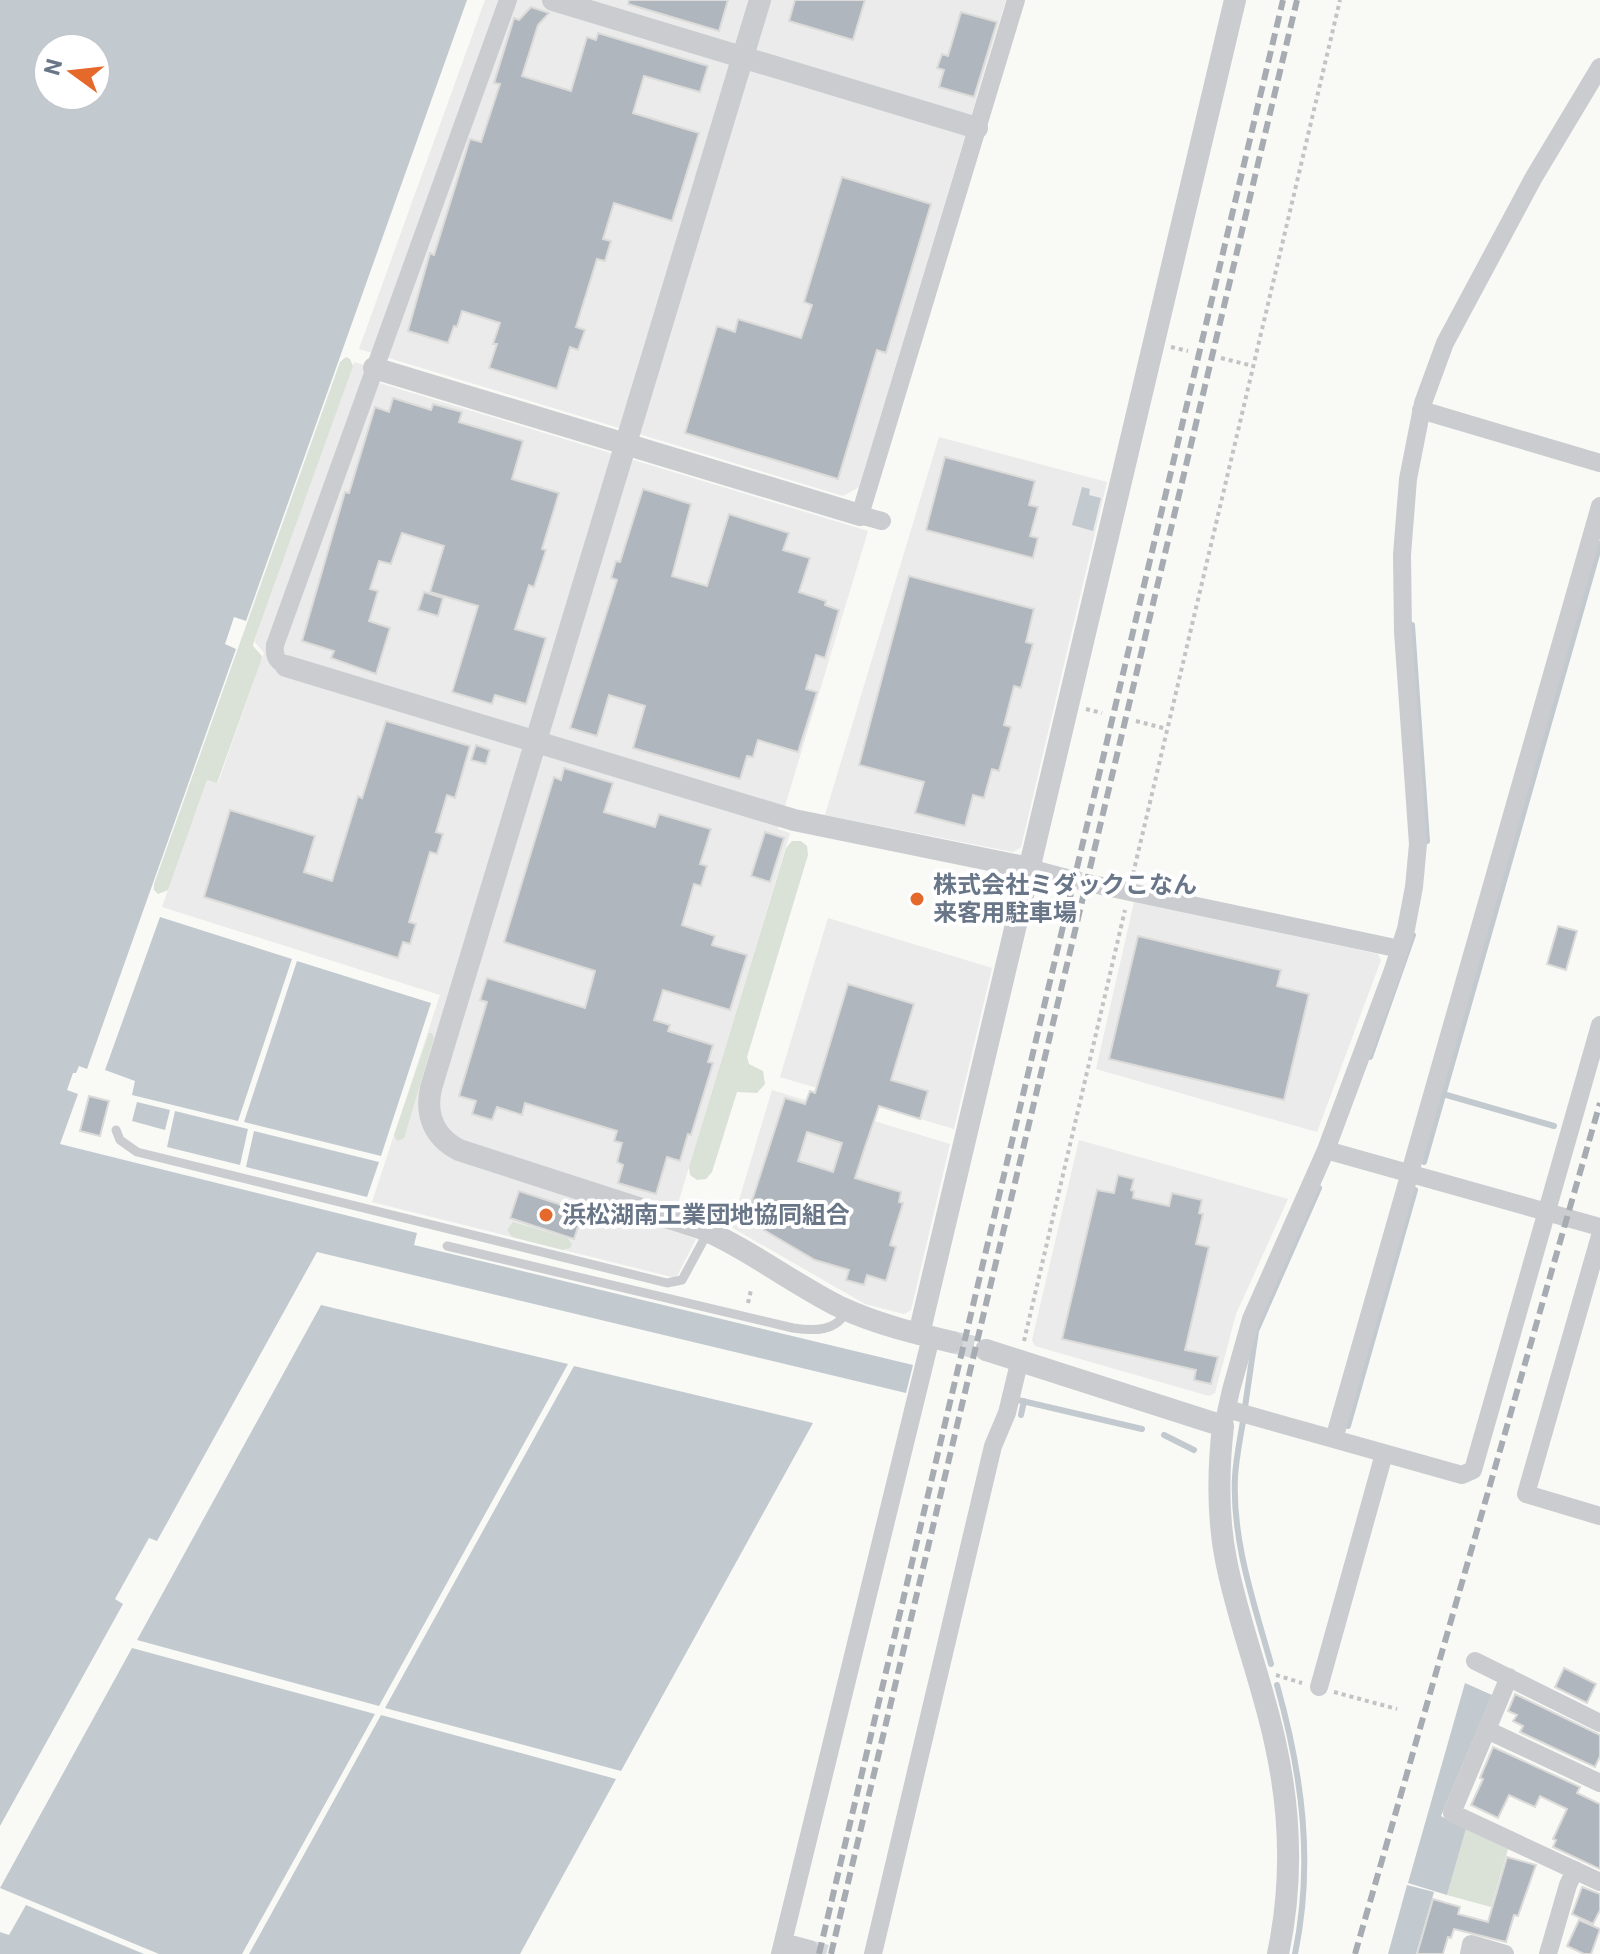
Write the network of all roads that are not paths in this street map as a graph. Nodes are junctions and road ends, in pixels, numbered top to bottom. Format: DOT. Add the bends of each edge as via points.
graph roads {
  1 [pos="508,0"];
  2 [pos="553,0"];
  3 [pos="760,0"];
  4 [pos="1016,0"];
  5 [pos="1235,0"];
  6 [pos="743,58"];
  7 [pos="1600,67"];
  8 [pos="977,128"];
  9 [pos="374,368"];
  10 [pos="1421,410"];
  11 [pos="626,444"];
  12 [pos="1600,463"];
  13 [pos="1600,506"];
  14 [pos="860,515"];
  15 [pos="882,521"];
  16 [pos="286,666"];
  17 [pos="536,742"];
  18 [pos="1029,868"];
  19 [pos="1063,877"];
  20 [pos="1097,885"];
  21 [pos="1400,949"];
  22 [pos="1600,1025"];
  23 [pos="116,1130"];
  24 [pos="1326,1150"];
  25 [pos="1409,1173"];
  26 [pos="1546,1212"];
  27 [pos="1600,1227"];
  28 [pos="708,1232"];
  29 [pos="1600,1236"];
  30 [pos="447,1246"];
  31 [pos="847,1310"];
  32 [pos="934,1338"];
  33 [pos="986,1350"];
  34 [pos="1020,1359"];
  35 [pos="1225,1418"];
  36 [pos="1334,1439"];
  37 [pos="1384,1454"];
  38 [pos="1600,1516"];
  39 [pos="1475,1661"];
  40 [pos="1509,1677"];
  41 [pos="1319,1687"];
  42 [pos="1600,1723"];
  43 [pos="1487,1730"];
  44 [pos="1600,1783"];
  45 [pos="1575,1870"];
  46 [pos="1600,1882"];
  47 [pos="782,1948"];
  48 [pos="809,1949"];
  49 [pos="873,1954"];
  50 [pos="1278,1954"];
  51 [pos="1469,1954"];
  52 [pos="1505,1954"];
  53 [pos="1548,1954"];
  1 -- 9 [label="street"];
  2 -- 6 [label="street"];
  3 -- 6 [label="street"];
  4 -- 8 [label="street"];
  5 -- 18 [label="street"];
  6 -- 8 [label="street"];
  6 -- 11 [label="street"];
  7 -- 10 [label="street" via="1445,343"];
  8 -- 14 [label="street"];
  9 -- 11 [label="street"];
  9 -- 16 [label="street" via="275,645 278,662"];
  10 -- 12 [label="street"];
  10 -- 21 [label="street" via="1402,555 1418,844"];
  11 -- 14 [label="street"];
  11 -- 17 [label="street"];
  13 -- 25 [label="street"];
  14 -- 15 [label="street"];
  16 -- 17 [label="street"];
  17 -- 18 [label="street" via="818,827"];
  17 -- 28 [label="street" via="431,1088 430,1120 459,1150"];
  18 -- 19 [label="street"];
  18 -- 32 [label="street"];
  20 -- 21 [label="street"];
  21 -- 24 [label="street"];
  22 -- 26 [label="street"];
  23 -- 28 [label="lane" via="120,1140 137,1152 667,1283 682,1280"];
  24 -- 25 [label="street"];
  24 -- 35 [label="street" via="1251,1319"];
  25 -- 26 [label="street"];
  25 -- 36 [label="street"];
  26 -- 27 [label="street"];
  26 -- 37 [label="street" via="1473,1470 1462,1475"];
  28 -- 31 [label="street"];
  29 -- 38 [label="street" via="1526,1494"];
  30 -- 31 [label="lane" via="793,1328 829,1327"];
  31 -- 32 [label="street"];
  32 -- 47 [label="street"];
  33 -- 34 [label="street"];
  34 -- 35 [label="street" via="1114,1393"];
  34 -- 49 [label="street" via="993,1446"];
  35 -- 36 [label="street"];
  35 -- 50 [label="street" via="1219,1506 1226,1558 1275,1738 1288,1816 1289,1876"];
  36 -- 37 [label="street"];
  37 -- 41 [label="street"];
  39 -- 40 [label="street"];
  40 -- 42 [label="street"];
  40 -- 43 [label="street"];
  43 -- 44 [label="street"];
  43 -- 45 [label="street" via="1452,1813"];
  45 -- 46 [label="street"];
  45 -- 53 [label="street"];
  47 -- 48 [label="street"];
  51 -- 52 [label="street" via="1471,1944"];
}
